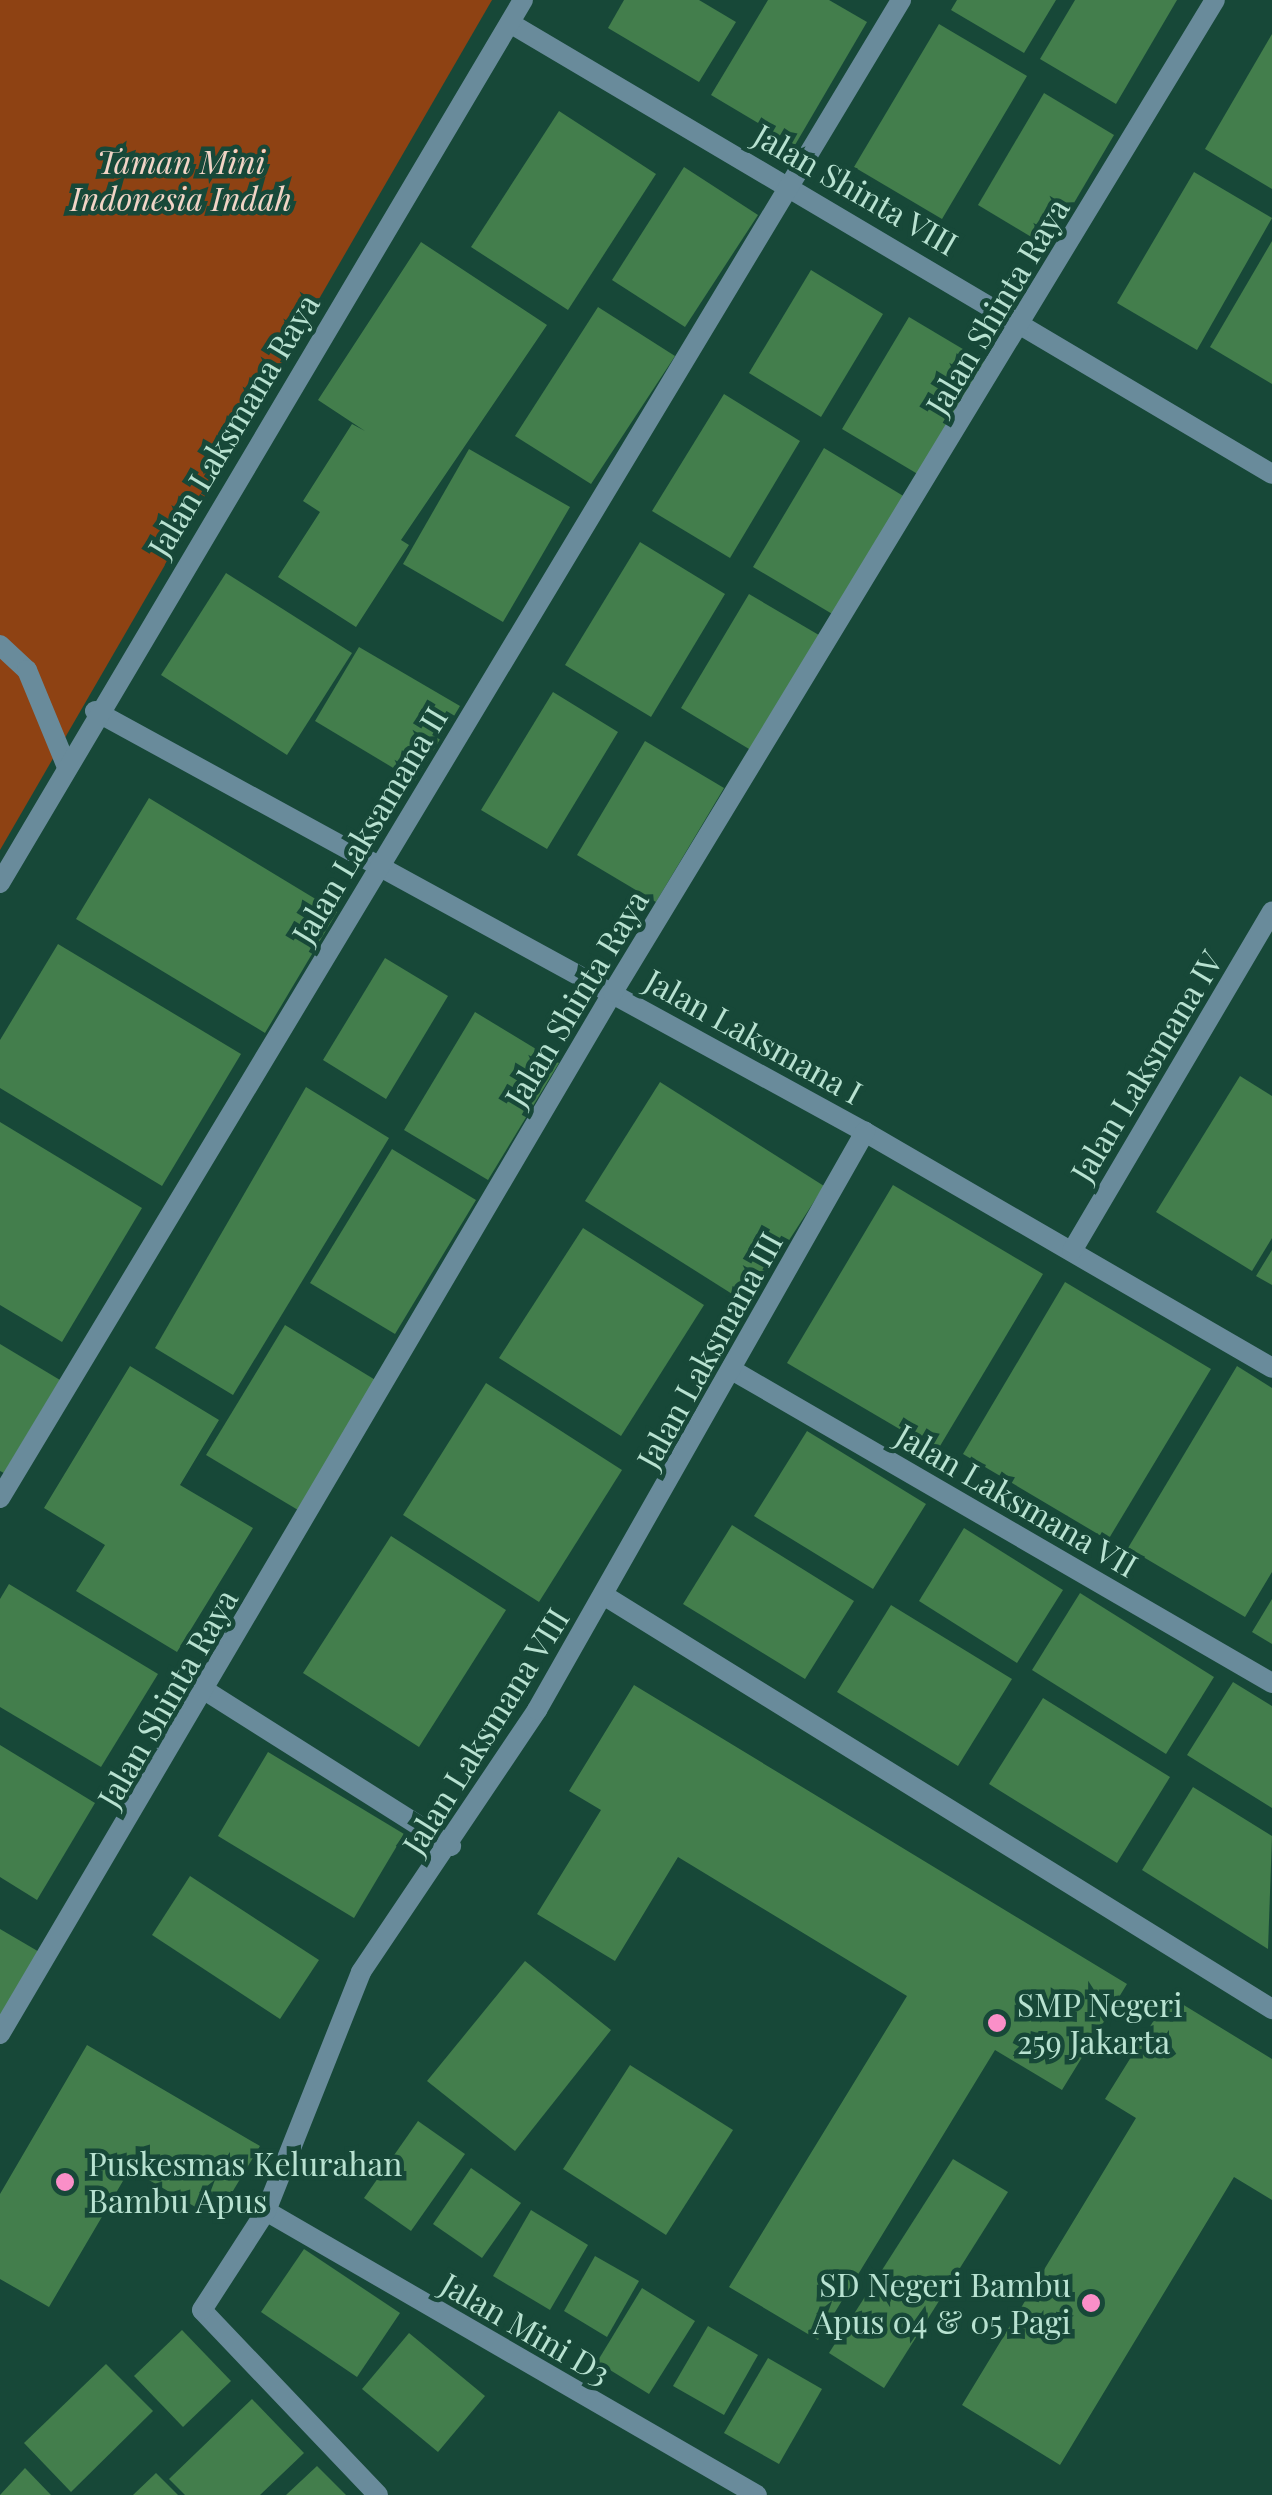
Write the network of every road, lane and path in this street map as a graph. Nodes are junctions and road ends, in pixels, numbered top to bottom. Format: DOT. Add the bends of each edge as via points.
graph roads {
  1 [pos="524,0"];
  2 [pos="901,0"];
  3 [pos="1215,0"];
  4 [pos="510,23"];
  5 [pos="794,187"];
  6 [pos="1024,322"];
  7 [pos="1270,469"];
  8 [pos="0,645"];
  9 [pos="96,711"];
  10 [pos="67,767"];
  11 [pos="378,867"];
  12 [pos="0,883"];
  13 [pos="1272,912"];
  14 [pos="613,992"];
  15 [pos="864,1132"];
  16 [pos="1072,1251"];
  17 [pos="1272,1368"];
  18 [pos="732,1370"];
  19 [pos="0,1498"];
  20 [pos="605,1596"];
  21 [pos="1272,1682"];
  22 [pos="206,1691"];
  23 [pos="451,1846"];
  24 [pos="1272,2009"];
  25 [pos="0,2034"];
  26 [pos="266,2210"];
  27 [pos="378,2495"];
  28 [pos="756,2495"];
  1 -- 4 [label="street, Jalan Laksmana Raya"];
  2 -- 5 [label="street, Jalan Laksamana II"];
  3 -- 6 [label="street, Jalan Shinta Raya"];
  4 -- 5 [label="street, Jalan Shinta VIII"];
  4 -- 9 [label="street, Jalan Laksmana Raya"];
  5 -- 6 [label="street, Jalan Shinta VIII"];
  5 -- 11 [label="street, Jalan Laksamana II"];
  6 -- 7 [label="street, Jalan Shinta VIII"];
  6 -- 14 [label="street, Jalan Shinta Raya"];
  8 -- 10 [label="street" via="26,670"];
  9 -- 10 [label="street, Jalan Laksmana Raya"];
  9 -- 11 [label="street, Jalan Laksmana I"];
  10 -- 12 [label="street, Jalan Laksmana Raya"];
  11 -- 14 [label="street, Jalan Laksmana I"];
  11 -- 19 [label="street, Jalan Laksamana II"];
  13 -- 16 [label="street, Jalan Laksmana IV"];
  14 -- 15 [label="street, Jalan Laksmana I"];
  14 -- 22 [label="street, Jalan Shinta Raya"];
  15 -- 16 [label="street, Jalan Laksmana I"];
  15 -- 18 [label="street, Jalan Laksmana III"];
  16 -- 17 [label="street, Jalan Laksmana I"];
  18 -- 20 [label="street, Jalan Laksmana III"];
  18 -- 21 [label="street, Jalan Laksmana VII"];
  20 -- 23 [label="street, Jalan Laksmana VIII"];
  20 -- 24 [label="street, Jalan Laksmana VIII"];
  22 -- 23 [label="street"];
  22 -- 25 [label="street, Jalan Shinta Raya"];
  23 -- 26 [label="street, Jalan Laksmana VIII" via="361,1972"];
  26 -- 27 [label="street, Jalan Laksmana VIII" via="202,2310"];
  26 -- 28 [label="street, Jalan Mini D3"];
}
